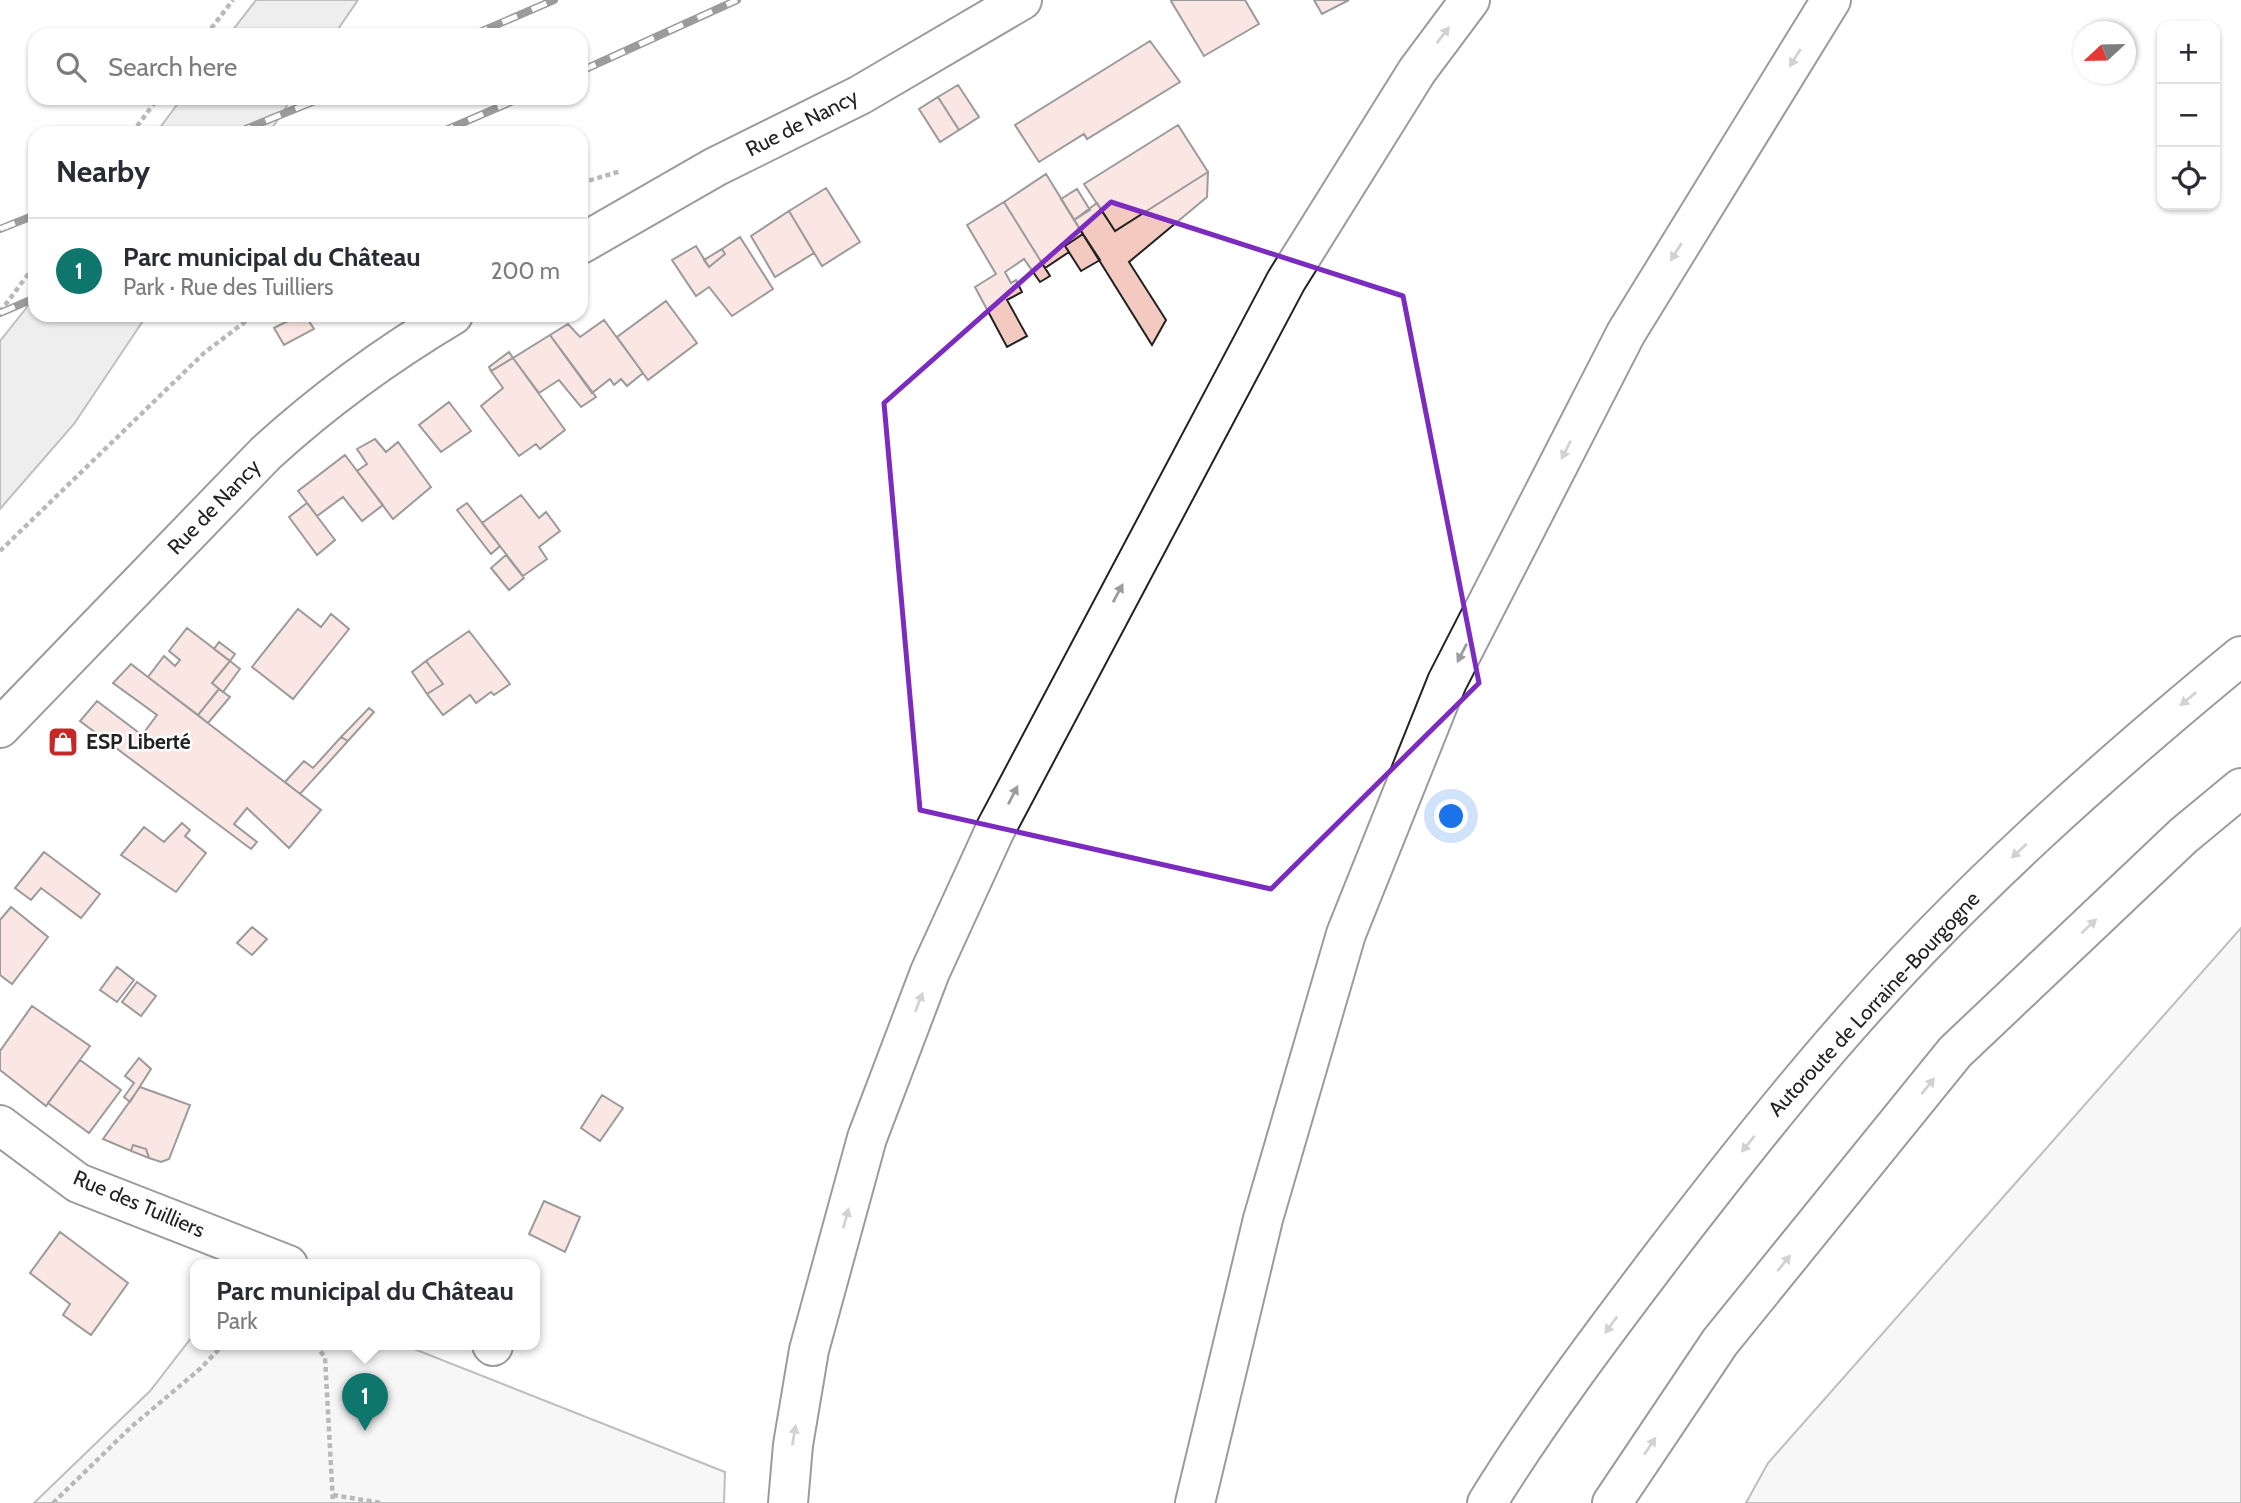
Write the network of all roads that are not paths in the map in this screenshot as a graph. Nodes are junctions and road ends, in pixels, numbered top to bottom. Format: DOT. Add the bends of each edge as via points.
graph roads {
  1 [pos="1022,0"];
  2 [pos="1470,0"];
  3 [pos="1831,0"];
  4 [pos="588,240"];
  5 [pos="442,322"];
  6 [pos="2241,656"];
  7 [pos="0,729"];
  8 [pos="2241,788"];
  9 [pos="0,1125"];
  10 [pos="273,1259"];
  11 [pos="788,1503"];
  12 [pos="1195,1503"];
  13 [pos="1487,1503"];
  14 [pos="1612,1503"];
  1 -- 4 [label="main road, Rue de Nancy" via="860,95 715,167"];
  11 -- 2 [label="main road, one-way" via="809,1350 864,1151 946,937 1071,683 1286,281 1417,71"];
  3 -- 12 [label="main road, one-way" via="1626,333 1447,682 1346,934 1263,1219"];
  5 -- 7 [label="main road, Rue de Nancy" via="370,368 266,453"];
  6 -- 13 [label="main road, Autoroute de Lorraine-Bourgogne, one-way" via="2146,734 1996,872 1844,1031 1749,1142 1631,1298"];
  14 -- 8 [label="main road, one-way" via="1720,1342 1955,1052 2183,836"];
  9 -- 10 [label="main road, Rue des Tuilliers" via="78,1183"];
}
